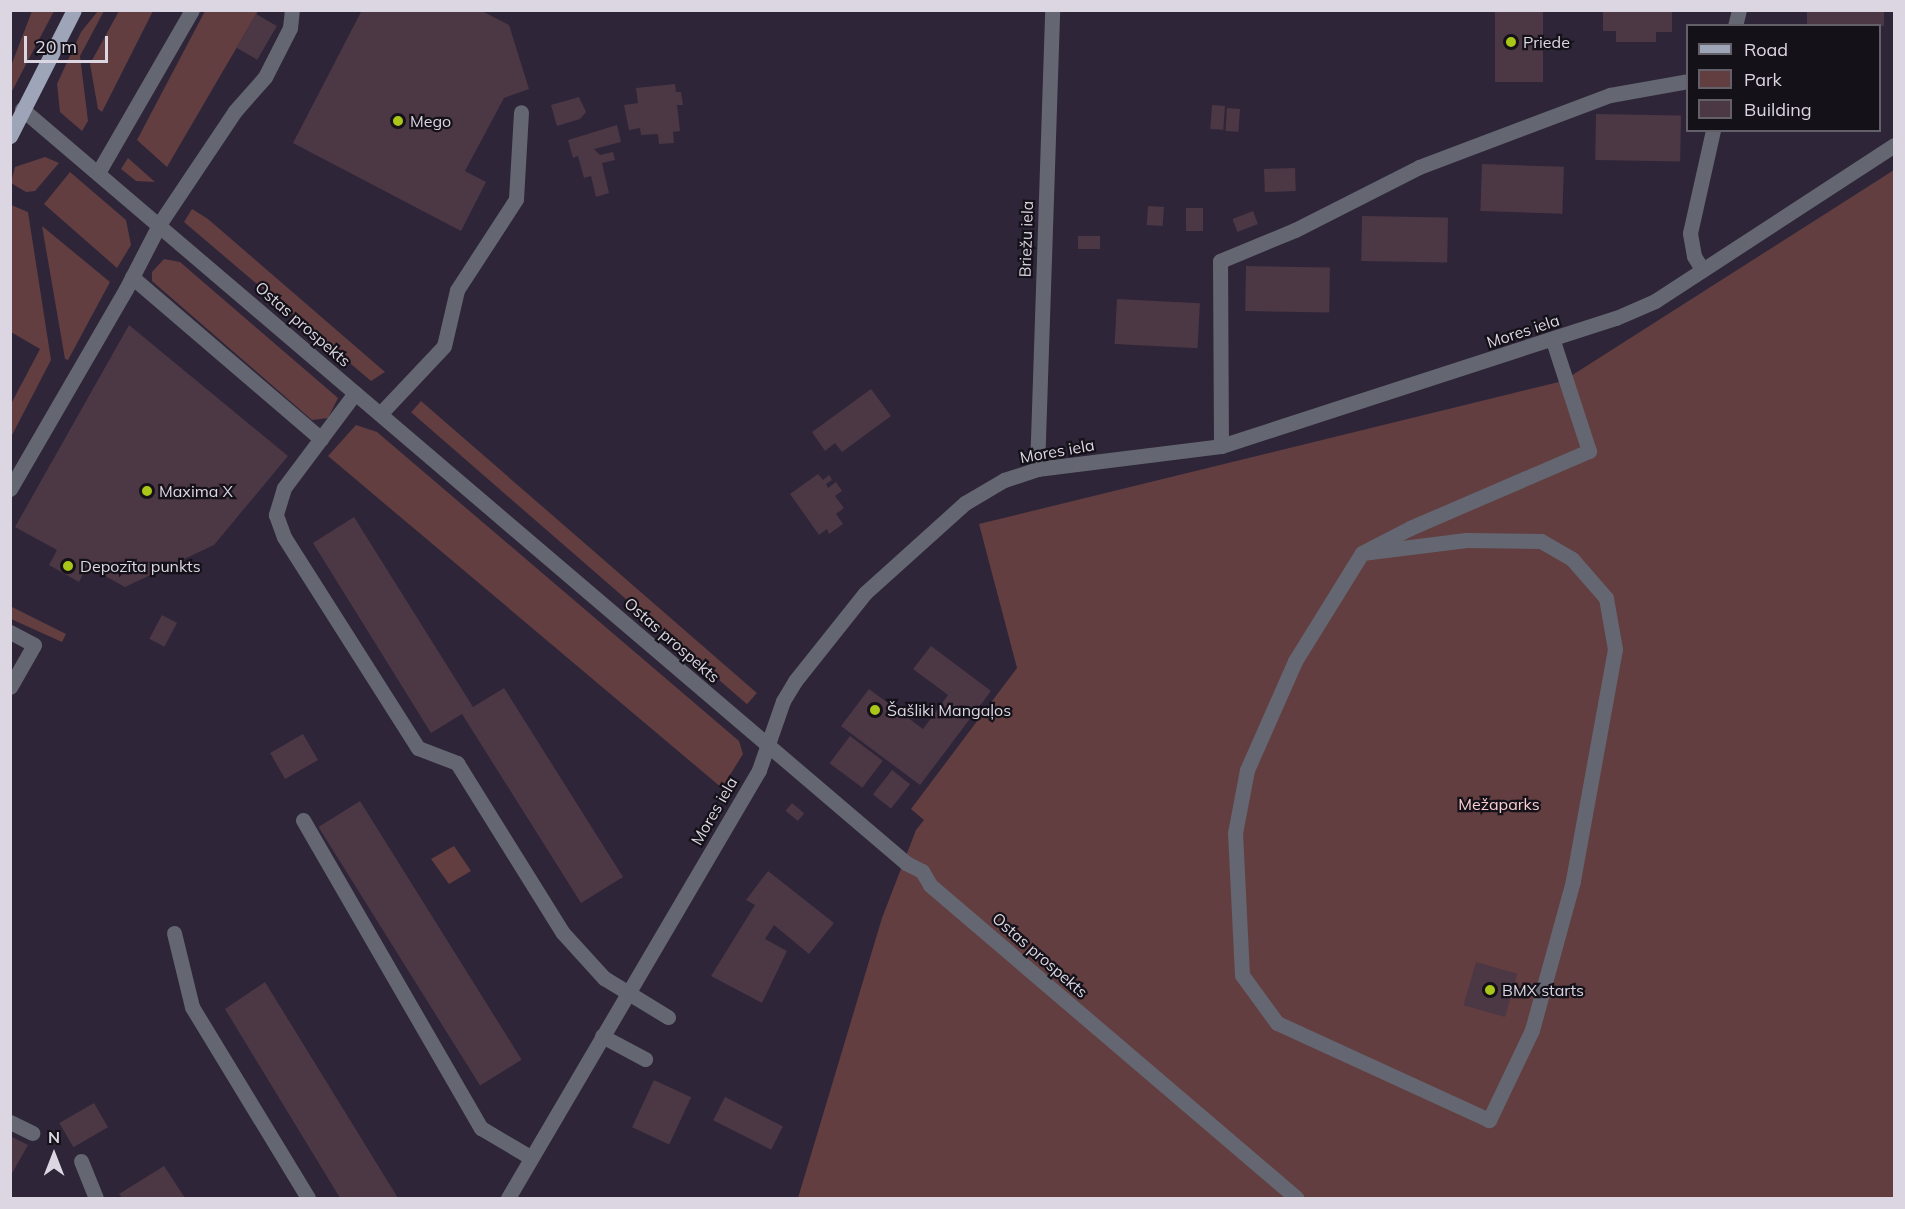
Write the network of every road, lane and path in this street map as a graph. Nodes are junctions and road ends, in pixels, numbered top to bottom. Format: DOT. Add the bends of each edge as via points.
graph roads {
  1 [pos="74,10"];
  2 [pos="192,10"];
  3 [pos="292,10"];
  4 [pos="1052,10"];
  5 [pos="1686,81"];
  6 [pos="22,109"];
  7 [pos="521,112"];
  8 [pos="1713,132"];
  9 [pos="10,136"];
  10 [pos="1894,145"];
  11 [pos="99,171"];
  12 [pos="160,223"];
  13 [pos="1702,269"];
  14 [pos="132,277"];
  15 [pos="1553,341"];
  16 [pos="356,393"];
  17 [pos="380,414"];
  18 [pos="321,439"];
  19 [pos="1221,446"];
  20 [pos="1037,469"];
  21 [pos="12,483"];
  22 [pos="1362,553"];
  23 [pos="10,632"];
  24 [pos="10,687"];
  25 [pos="766,745"];
  26 [pos="303,820"];
  27 [pos="174,933"];
  28 [pos="627,992"];
  29 [pos="668,1017"];
  30 [pos="602,1036"];
  31 [pos="645,1059"];
  32 [pos="10,1122"];
  33 [pos="33,1133"];
  34 [pos="530,1158"];
  35 [pos="81,1161"];
  36 [pos="96,1198"];
  37 [pos="308,1198"];
  38 [pos="508,1198"];
  39 [pos="1296,1198"];
  1 -- 6 [label="main road"];
  2 -- 11 [label="street"];
  3 -- 12 [label="street" via="290,27 265,77 235,111"];
  4 -- 20 [label="street, Briežu iela"];
  5 -- 19 [label="street" via="1610,95 1419,167 1295,230 1220,261"];
  6 -- 9 [label="main road"];
  6 -- 11 [label="street, Ostas prospekts"];
  7 -- 17 [label="street" via="516,199 457,290 444,346"];
  8 -- 13 [label="street" via="1690,232 1694,256"];
  10 -- 13 [label="street, Mores iela"];
  11 -- 12 [label="street, Ostas prospekts"];
  12 -- 14 [label="street"];
  12 -- 16 [label="street, Ostas prospekts"];
  13 -- 15 [label="street, Mores iela" via="1655,301"];
  14 -- 18 [label="street"];
  14 -- 21 [label="street"];
  15 -- 19 [label="street, Mores iela"];
  15 -- 22 [label="street" via="1589,451 1410,528"];
  16 -- 17 [label="street, Ostas prospekts"];
  16 -- 18 [label="street"];
  17 -- 25 [label="street, Ostas prospekts"];
  18 -- 28 [label="street" via="284,488 276,515 284,537 418,748 457,763 562,933 604,978"];
  19 -- 20 [label="street, Mores iela"];
  20 -- 25 [label="street, Mores iela" via="1004,480 965,503 865,593 795,681"];
  22 -- 22 [label="street" via="1466,540 1541,541 1572,559 1606,598 1615,650 1573,881 1532,1030 1489,1120 1277,1023 1242,975 1235,832 1247,770 1295,661"];
  23 -- 24 [label="street" via="34,645"];
  25 -- 28 [label="street, Mores iela" via="759,770"];
  25 -- 39 [label="street, Ostas prospekts" via="906,863 922,871 930,885"];
  26 -- 34 [label="street" via="481,1128"];
  27 -- 37 [label="street" via="192,1007"];
  28 -- 29 [label="street"];
  28 -- 30 [label="street, Mores iela"];
  30 -- 31 [label="street"];
  30 -- 34 [label="street, Mores iela"];
  32 -- 33 [label="street"];
  34 -- 38 [label="street, Mores iela"];
  35 -- 36 [label="street"];
}
